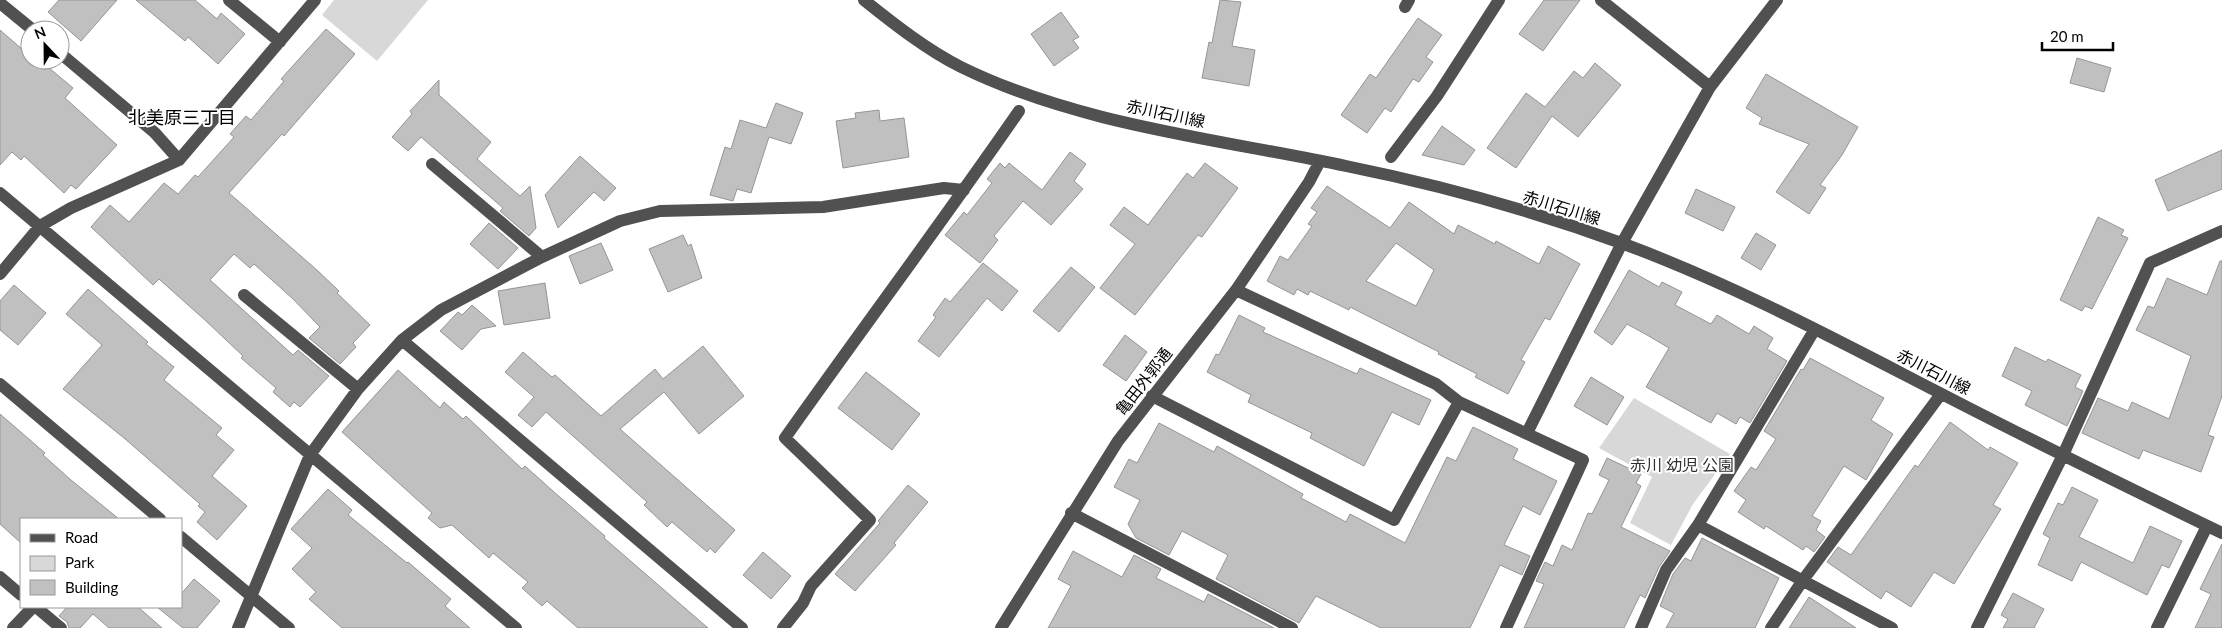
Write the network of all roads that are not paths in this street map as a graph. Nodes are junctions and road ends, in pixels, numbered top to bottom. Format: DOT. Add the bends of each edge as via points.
graph roads {
  1 [pos="229,0"];
  2 [pos="315,0"];
  3 [pos="864,0"];
  4 [pos="1499,0"];
  5 [pos="1601,0"];
  6 [pos="1777,0"];
  7 [pos="0,3"];
  8 [pos="21,20"];
  9 [pos="280,42"];
  10 [pos="70,61"];
  11 [pos="1710,87"];
  12 [pos="1019,111"];
  13 [pos="1391,157"];
  14 [pos="179,160"];
  15 [pos="1320,161"];
  16 [pos="432,164"];
  17 [pos="964,190"];
  18 [pos="0,193"];
  19 [pos="40,226"];
  20 [pos="2222,231"];
  21 [pos="1622,243"];
  22 [pos="542,257"];
  23 [pos="0,274"];
  24 [pos="1236,290"];
  25 [pos="244,295"];
  26 [pos="1815,329"];
  27 [pos="402,340"];
  28 [pos="0,384"];
  29 [pos="358,389"];
  30 [pos="1941,394"];
  31 [pos="1152,396"];
  32 [pos="1459,402"];
  33 [pos="1527,433"];
  34 [pos="310,455"];
  35 [pos="2062,455"];
  36 [pos="1071,513"];
  37 [pos="159,518"];
  38 [pos="1698,525"];
  39 [pos="2207,526"];
  40 [pos="2222,533"];
  41 [pos="182,538"];
  42 [pos="0,577"];
  43 [pos="1803,580"];
  44 [pos="20,594"];
  45 [pos="252,596"];
  46 [pos="33,608"];
  47 [pos="35,608"];
  48 [pos="13,628"];
  49 [pos="61,628"];
  50 [pos="238,628"];
  51 [pos="289,628"];
  52 [pos="516,628"];
  53 [pos="742,628"];
  54 [pos="783,628"];
  55 [pos="1001,628"];
  56 [pos="1292,628"];
  57 [pos="1506,628"];
  58 [pos="1641,628"];
  59 [pos="1771,628"];
  60 [pos="1892,628"];
  61 [pos="1977,628"];
  62 [pos="2157,628"];
  1 -- 9 [label="street"];
  2 -- 9 [label="street"];
  3 -- 15 [label="street, 赤川石川線" via="920,42 959,66 1059,105"];
  4 -- 13 [label="street" via="1437,96"];
  5 -- 11 [label="street"];
  6 -- 11 [label="street"];
  7 -- 8 [label="street"];
  9 -- 14 [label="street"];
  10 -- 14 [label="street" via="155,133"];
  11 -- 21 [label="street"];
  12 -- 17 [label="street"];
  14 -- 19 [label="street" via="71,208"];
  15 -- 21 [label="street, 赤川石川線" via="1444,189"];
  15 -- 24 [label="street, 亀田外郭通"];
  16 -- 22 [label="street"];
  17 -- 22 [label="street" via="944,188 823,207 660,210 620,221"];
  17 -- 54 [label="street" via="785,438 870,520 811,586 804,603"];
  18 -- 19 [label="street"];
  19 -- 23 [label="street"];
  19 -- 34 [label="street"];
  20 -- 35 [label="street" via="2150,263"];
  21 -- 26 [label="street, 赤川石川線" via="1732,289"];
  21 -- 33 [label="street"];
  22 -- 27 [label="street" via="442,310"];
  24 -- 31 [label="street, 亀田外郭通"];
  24 -- 32 [label="street" via="1436,384"];
  25 -- 29 [label="street"];
  26 -- 30 [label="street, 赤川石川線"];
  26 -- 38 [label="street"];
  27 -- 29 [label="street"];
  27 -- 53 [label="street"];
  28 -- 37 [label="street"];
  29 -- 34 [label="street"];
  30 -- 35 [label="street, 赤川石川線"];
  30 -- 43 [label="street"];
  31 -- 32 [label="street" via="1394,520"];
  31 -- 36 [label="street, 亀田外郭通"];
  32 -- 33 [label="street"];
  33 -- 57 [label="street" via="1582,460"];
  34 -- 45 [label="street"];
  34 -- 52 [label="street"];
  35 -- 39 [label="street, 赤川石川線"];
  35 -- 61 [label="street"];
  36 -- 55 [label="street, 亀田外郭通"];
  36 -- 56 [label="street"];
  38 -- 43 [label="street"];
  38 -- 58 [label="street" via="1666,570"];
  39 -- 40 [label="street, 赤川石川線"];
  39 -- 62 [label="street"];
  41 -- 45 [label="street"];
  42 -- 44 [label="street"];
  43 -- 59 [label="street"];
  43 -- 60 [label="street"];
  45 -- 50 [label="street"];
  45 -- 51 [label="street"];
  46 -- 48 [label="street"];
  47 -- 49 [label="street"];
}
